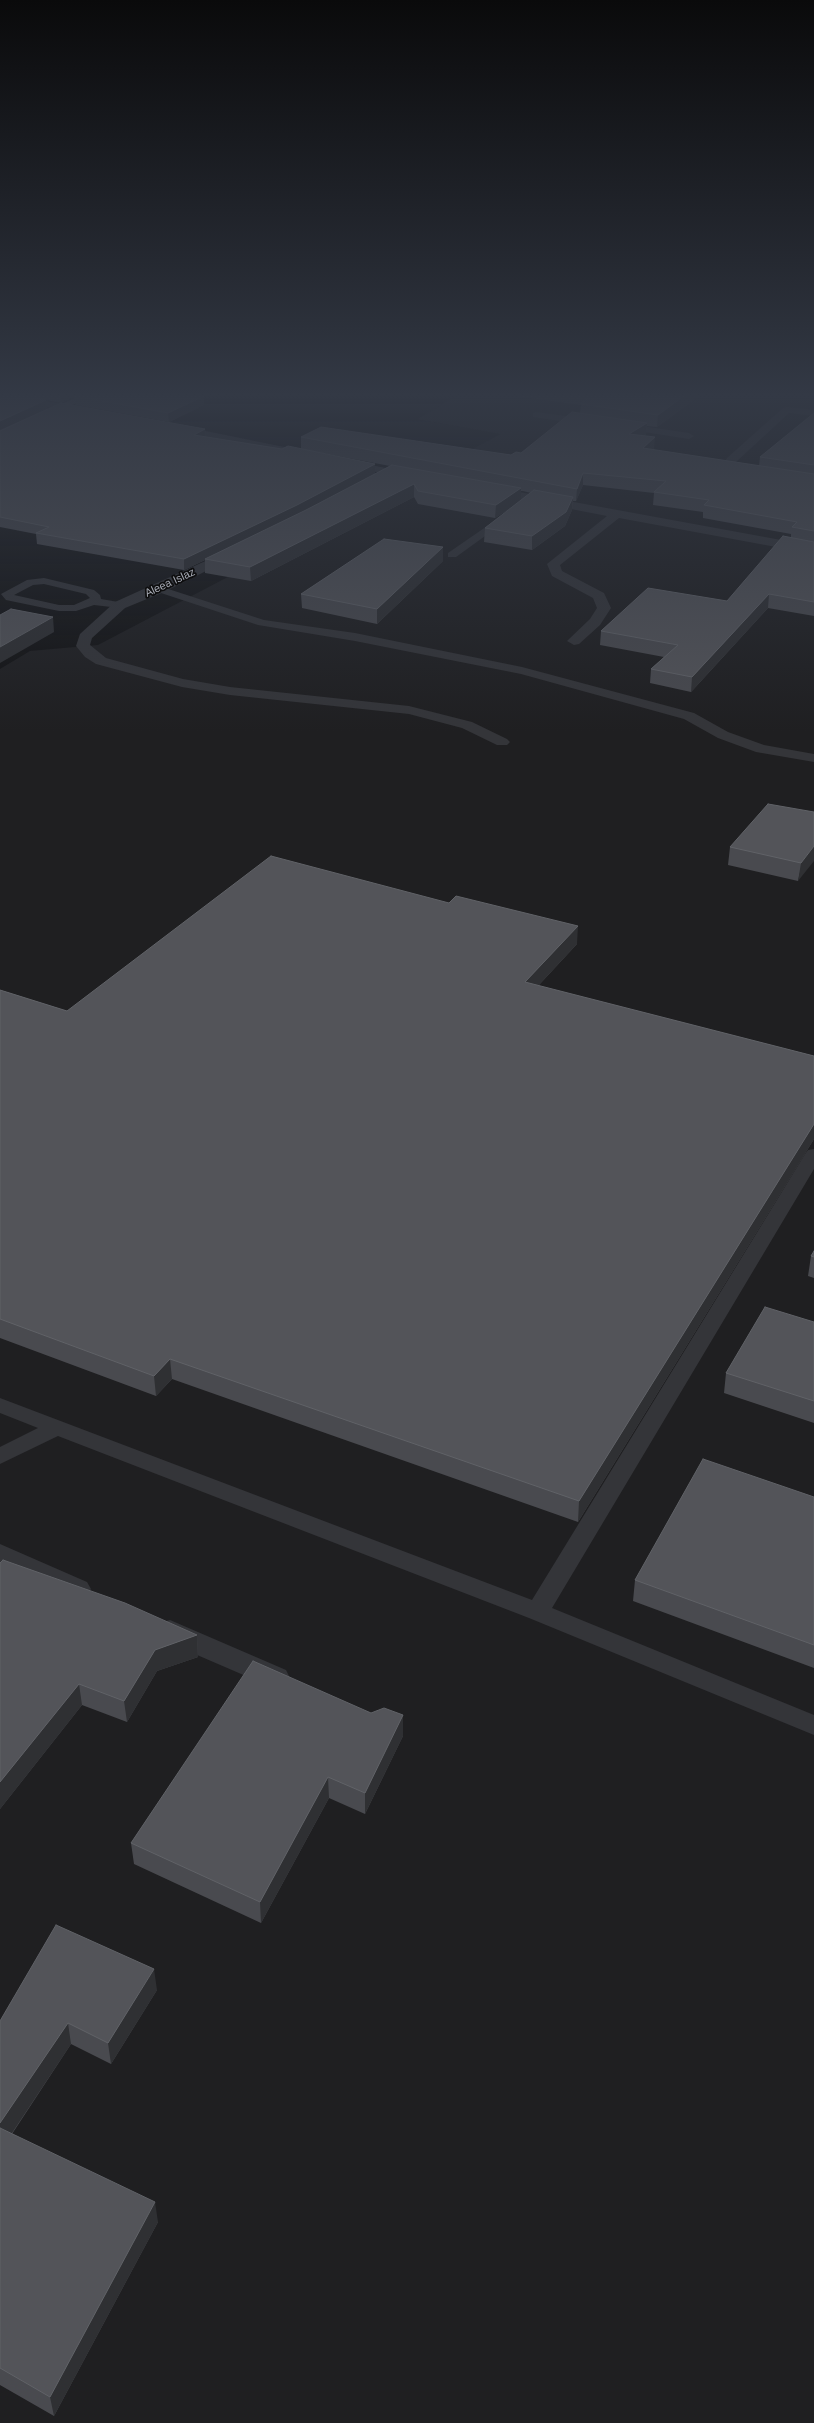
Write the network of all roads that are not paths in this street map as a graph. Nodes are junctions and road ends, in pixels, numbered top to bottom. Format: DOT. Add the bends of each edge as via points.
graph roads {
  1 [pos="520,506"];
  2 [pos="574,506"];
  3 [pos="616,514"];
  4 [pos="813,548"];
  5 [pos="241,549"];
  6 [pos="452,555"];
  7 [pos="159,589"];
  8 [pos="93,601"];
  9 [pos="120,604"];
  10 [pos="574,641"];
  11 [pos="502,742"];
  12 [pos="814,758"];
  13 [pos="814,1154"];
  14 [pos="0,1405"];
  15 [pos="57,1427"];
  16 [pos="0,1456"];
  17 [pos="0,1554"];
  18 [pos="102,1600"];
  19 [pos="537,1612"];
  20 [pos="146,1620"];
  21 [pos="299,1688"];
  22 [pos="813,1725"];
  1 -- 6 [label="lane"];
  2 -- 3 [label="street"];
  3 -- 4 [label="street"];
  3 -- 10 [label="street" via="553,564 557,573 599,596 604,608 595,622"];
  5 -- 7 [label="street, Aleea Islaz"];
  7 -- 9 [label="street, Aleea Islaz"];
  7 -- 12 [label="lane" via="262,623 355,637 522,672 689,716 723,736 761,748"];
  8 -- 8 [label="lane" via="76,608 59,608 10,598 7,594 31,582 44,581 90,592 96,597"];
  8 -- 9 [label="lane"];
  9 -- 11 [label="street, Aleea Islaz" via="85,637 83,646 96,658 143,674 230,691 410,710 467,725"];
  13 -- 19 [label="lane"];
  14 -- 15 [label="lane"];
  15 -- 16 [label="lane"];
  15 -- 19 [label="lane"];
  17 -- 18 [label="street"];
  19 -- 22 [label="lane"];
  20 -- 21 [label="street"];
}
